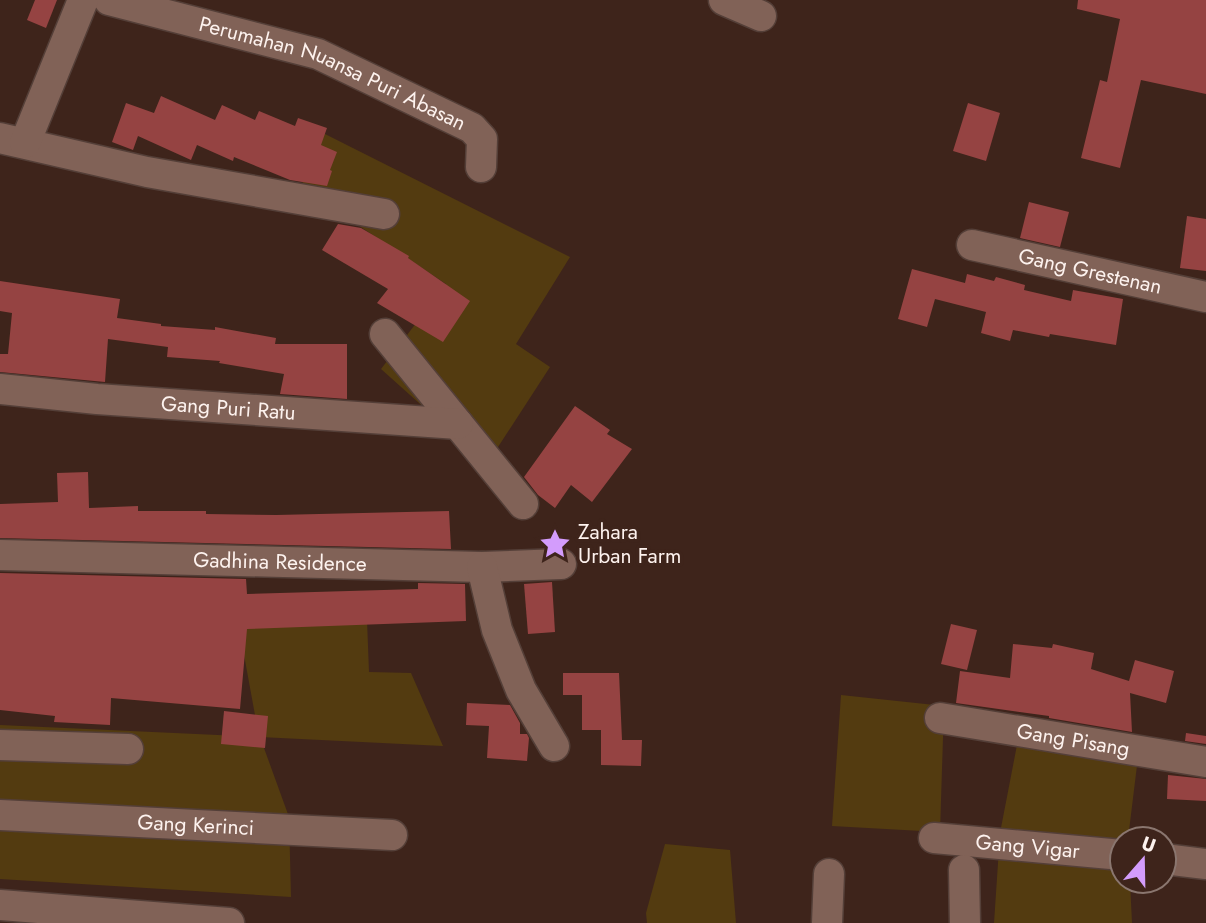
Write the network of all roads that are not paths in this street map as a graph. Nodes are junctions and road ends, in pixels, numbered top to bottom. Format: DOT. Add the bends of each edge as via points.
graph roads {
  1 [pos="83,0"];
  2 [pos="109,0"];
  3 [pos="724,0"];
  4 [pos="761,16"];
  5 [pos="12,141"];
  6 [pos="481,167"];
  7 [pos="384,214"];
  8 [pos="972,245"];
  9 [pos="1206,297"];
  10 [pos="386,334"];
  11 [pos="0,389"];
  12 [pos="458,424"];
  13 [pos="523,504"];
  14 [pos="0,555"];
  15 [pos="561,564"];
  16 [pos="482,567"];
  17 [pos="940,718"];
  18 [pos="0,745"];
  19 [pos="554,746"];
  20 [pos="128,749"];
  21 [pos="1206,762"];
  22 [pos="0,815"];
  23 [pos="392,835"];
  24 [pos="934,838"];
  25 [pos="1108,854"];
  26 [pos="1178,861"];
  27 [pos="1206,864"];
  28 [pos="964,870"];
  29 [pos="828,874"];
  30 [pos="0,905"];
  31 [pos="229,923"];
  32 [pos="827,923"];
  33 [pos="965,923"];
  1 -- 5 [label="street"];
  2 -- 6 [label="street, Perumahan Nuansa Puri Abasan" via="332,60 471,128 482,139"];
  3 -- 4 [label="street"];
  5 -- 7 [label="street" via="147,172"];
  8 -- 9 [label="street, Gang Grestenan"];
  10 -- 12 [label="street"];
  11 -- 12 [label="street, Gang Puri Ratu"];
  12 -- 13 [label="street"];
  14 -- 16 [label="street, Gadhina Residence"];
  15 -- 16 [label="street, Gadhina Residence"];
  16 -- 19 [label="street" via="502,642 522,690"];
  17 -- 21 [label="street, Gang Pisang"];
  18 -- 20 [label="street"];
  22 -- 23 [label="street, Gang Kerinci"];
  24 -- 25 [label="street, Gang Vigar"];
  26 -- 27 [label="street"];
  28 -- 33 [label="street"];
  29 -- 32 [label="street"];
  30 -- 31 [label="street"];
}
